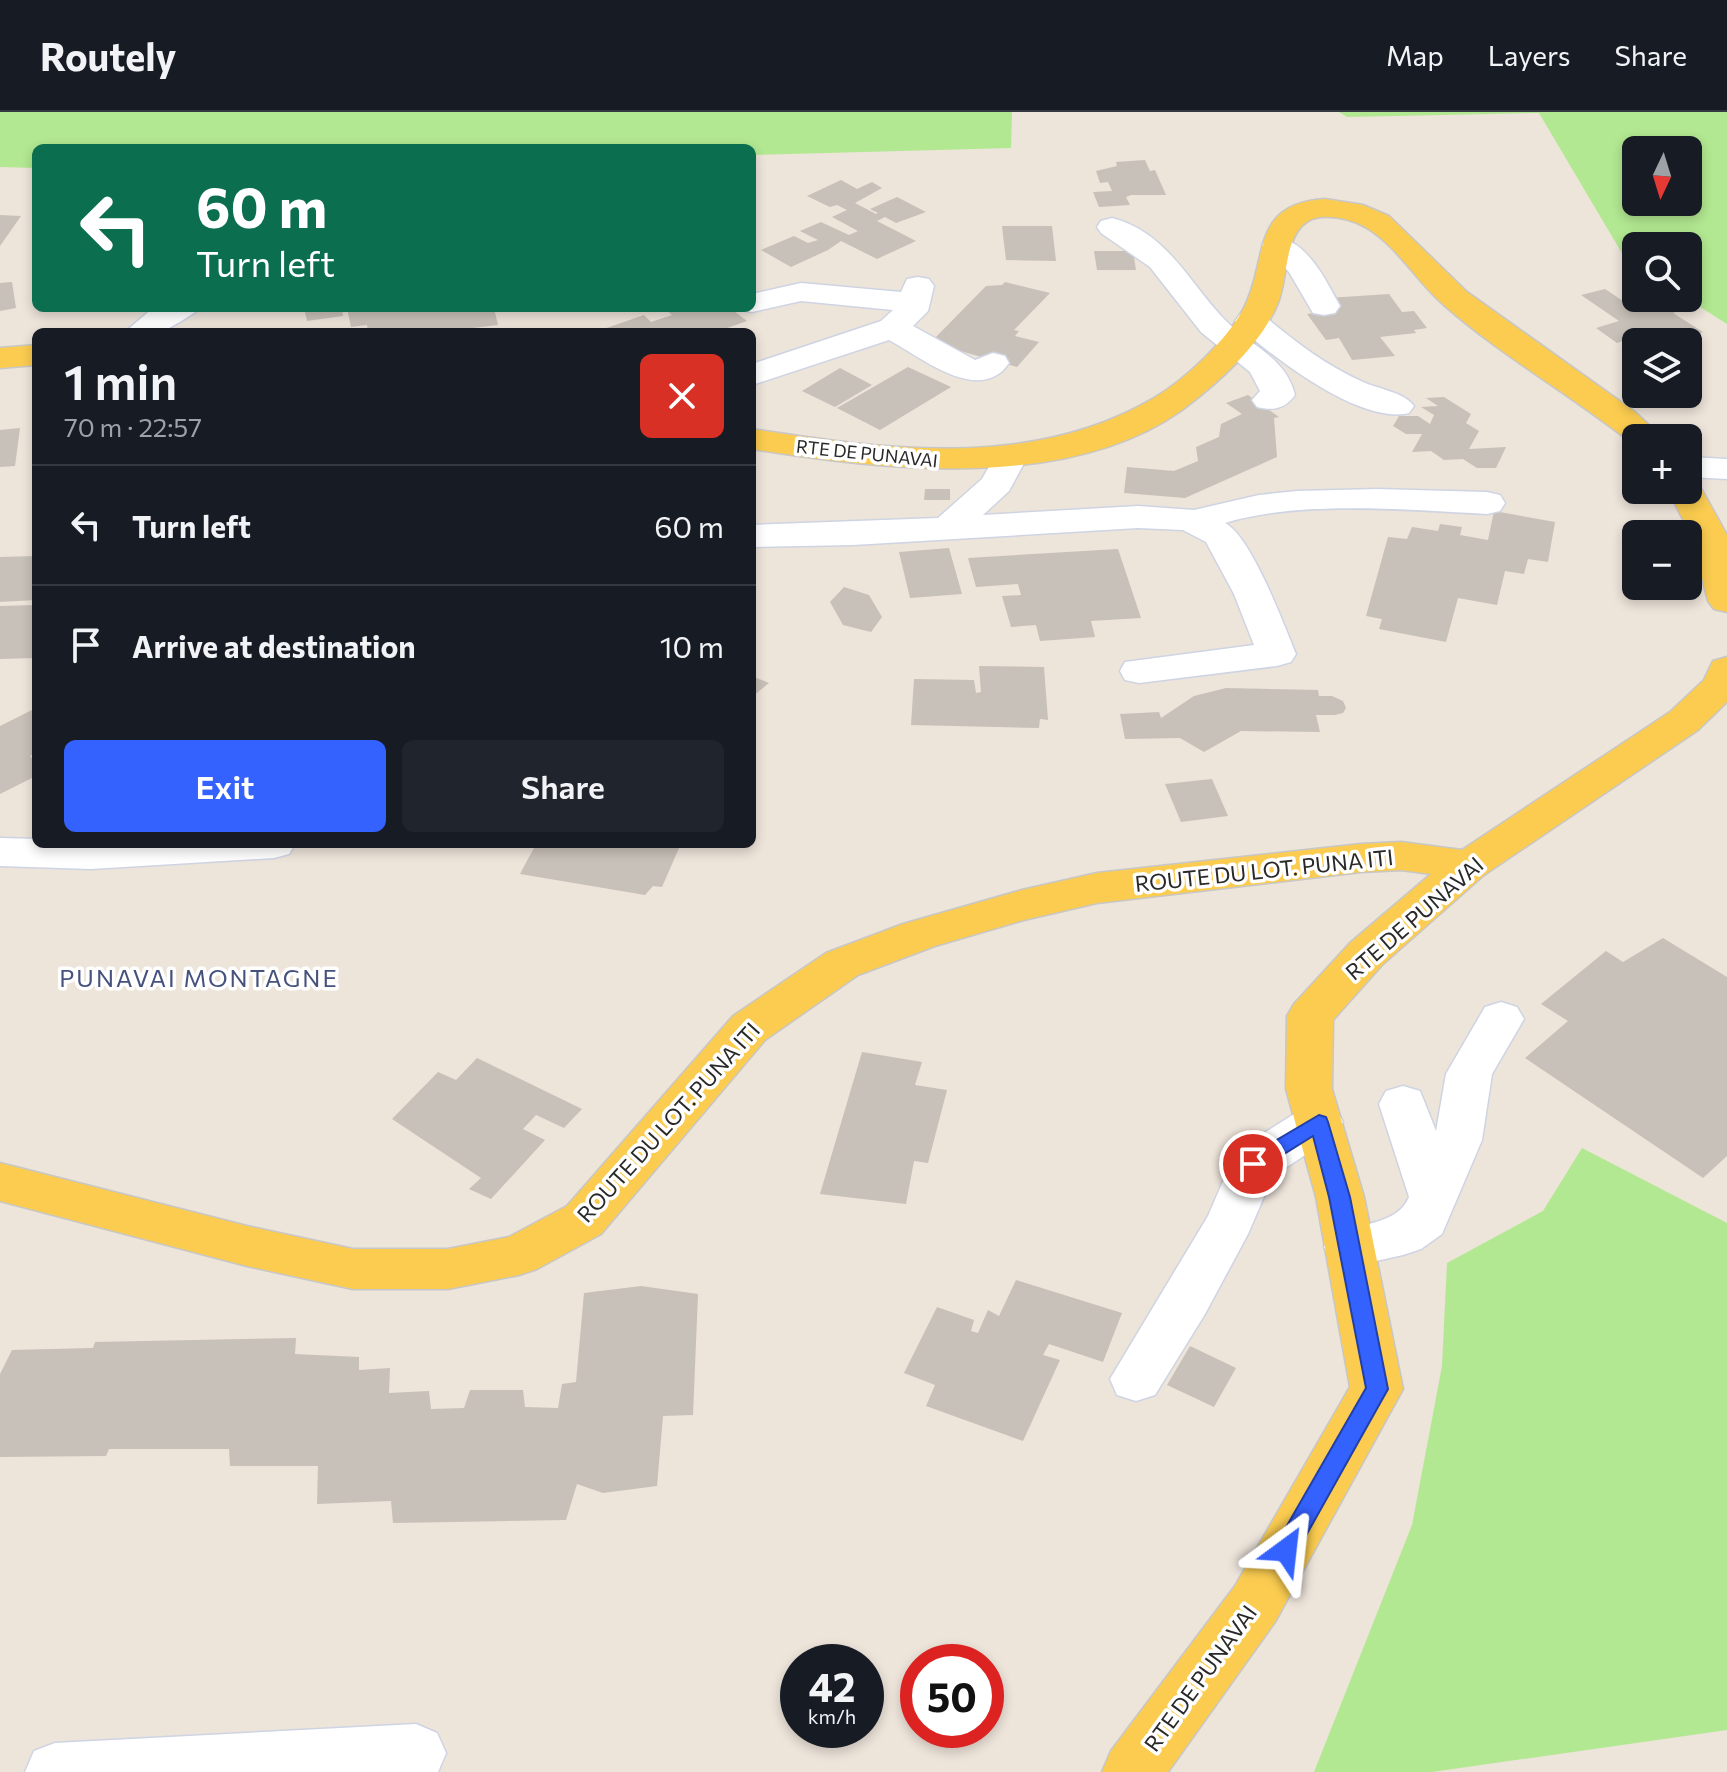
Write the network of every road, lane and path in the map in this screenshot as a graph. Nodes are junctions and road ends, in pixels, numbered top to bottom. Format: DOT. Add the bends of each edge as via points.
graph roads {
  1 [pos="1112,227"];
  2 [pos="1277,245"];
  3 [pos="756,302"];
  4 [pos="1324,306"];
  5 [pos="170,312"];
  6 [pos="146,328"];
  7 [pos="892,328"];
  8 [pos="1244,332"];
  9 [pos="32,355"];
  10 [pos="0,358"];
  11 [pos="993,363"];
  12 [pos="756,374"];
  13 [pos="1269,400"];
  14 [pos="1397,406"];
  15 [pos="1629,424"];
  16 [pos="756,440"];
  17 [pos="1011,456"];
  18 [pos="1702,468"];
  19 [pos="1727,469"];
  20 [pos="1487,503"];
  21 [pos="1693,504"];
  22 [pos="1193,522"];
  23 [pos="948,528"];
  24 [pos="756,536"];
  25 [pos="1727,601"];
  26 [pos="1727,669"];
  27 [pos="1139,671"];
  28 [pos="128,848"];
  29 [pos="91,849"];
  30 [pos="0,852"];
  31 [pos="1469,865"];
  32 [pos="1501,1019"];
  33 [pos="1403,1104"];
  34 [pos="1319,1122"];
  35 [pos="0,1182"];
  36 [pos="1433,1197"];
  37 [pos="1349,1247"];
  38 [pos="1136,1379"];
  39 [pos="416,1753"];
  40 [pos="55,1772"];
  41 [pos="1132,1772"];
  1 -- 8 [label="street" via="1165,264 1213,328"];
  2 -- 4 [label="street" via="1304,267"];
  2 -- 8 [label="main road, RTE DE PUNAVAI" via="1263,302"];
  2 -- 15 [label="main road, RTE DE PUNAVAI" via="1292,215 1311,209 1342,209 1379,223 1452,296"];
  3 -- 7 [label="street" via="801,292 916,294 912,311"];
  5 -- 6 [label="street"];
  7 -- 11 [label="street" via="971,371"];
  7 -- 12 [label="street" via="856,357"];
  8 -- 13 [label="street" via="1278,387 1278,395"];
  8 -- 14 [label="street" via="1335,385"];
  8 -- 17 [label="main road, RTE DE PUNAVAI" via="1206,374 1161,411 1095,438"];
  9 -- 10 [label="main road"];
  16 -- 17 [label="main road, RTE DE PUNAVAI" via="909,460"];
  17 -- 23 [label="street" via="997,484"];
  18 -- 19 [label="street"];
  20 -- 22 [label="street" via="1299,503 1224,510"];
  21 -- 25 [label="main road" via="1709,535"];
  22 -- 23 [label="street" via="1138,517"];
  22 -- 27 [label="street" via="1220,535 1253,594 1277,654"];
  23 -- 24 [label="street"];
  26 -- 31 [label="main road, RTE DE PUNAVAI" via="1722,685 1684,721"];
  28 -- 29 [label="street"];
  29 -- 30 [label="street"];
  31 -- 34 [label="main road, RTE DE PUNAVAI" via="1366,954 1310,1016 1309,1089"];
  31 -- 35 [label="main road, ROUTE DU LOT. PUNA ITI" via="1401,856 1361,858 1097,888 933,931 842,964 749,1028 584,1220 519,1255 448,1269 353,1269"];
  32 -- 36 [label="street" via="1469,1074 1458,1140"];
  33 -- 36 [label="street"];
  34 -- 37 [label="main road, RTE DE PUNAVAI"];
  34 -- 38 [label="street" via="1253,1164 1231,1220"];
  36 -- 37 [label="street" via="1425,1220 1403,1235"];
  37 -- 41 [label="main road, RTE DE PUNAVAI" via="1377,1389 1255,1604"];
  39 -- 40 [label="street"];
}
